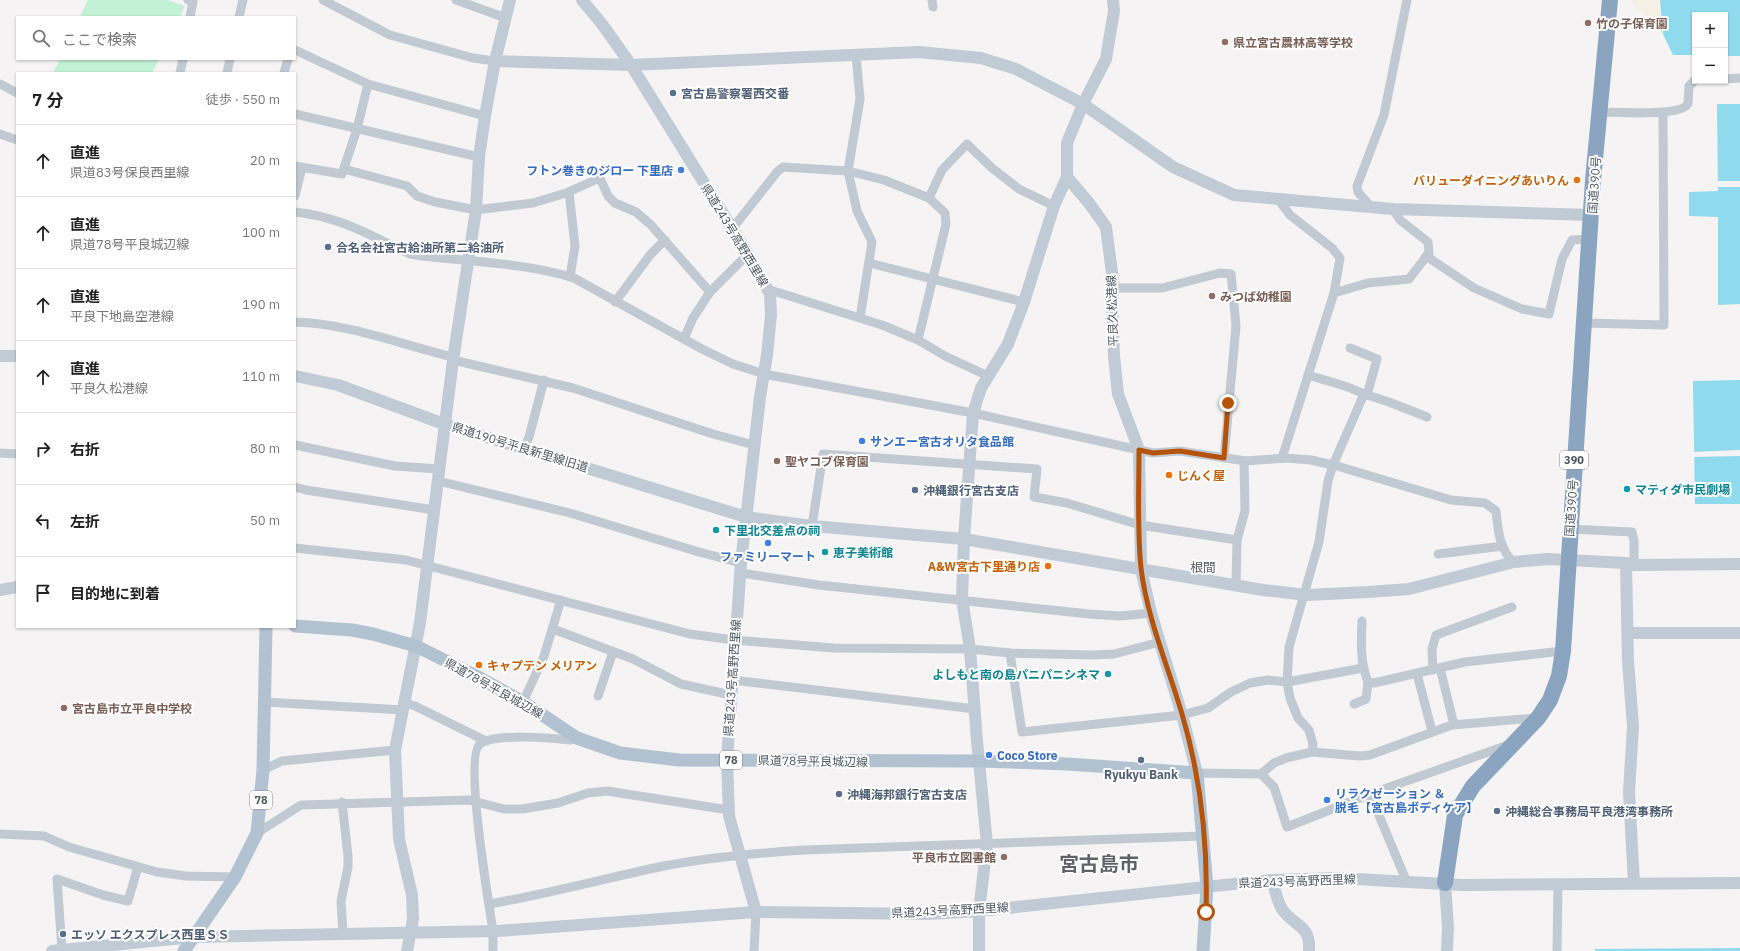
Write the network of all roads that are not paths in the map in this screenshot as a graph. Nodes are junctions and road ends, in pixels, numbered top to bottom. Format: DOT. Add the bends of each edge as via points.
graph roads {
  1 [pos="188,0"];
  2 [pos="243,0"];
  3 [pos="323,0"];
  4 [pos="456,0"];
  5 [pos="510,0"];
  6 [pos="582,0"];
  7 [pos="1113,0"];
  8 [pos="1407,0"];
  9 [pos="1610,0"];
  10 [pos="336,3"];
  11 [pos="190,16"];
  12 [pos="239,16"];
  13 [pos="506,18"];
  14 [pos="296,50"];
  15 [pos="856,55"];
  16 [pos="182,60"];
  17 [pos="230,60"];
  18 [pos="288,60"];
  19 [pos="495,61"];
  20 [pos="631,65"];
  21 [pos="180,72"];
  22 [pos="227,72"];
  23 [pos="284,72"];
  24 [pos="1740,78"];
  25 [pos="1728,79"];
  26 [pos="1692,83"];
  27 [pos="0,84"];
  28 [pos="368,84"];
  29 [pos="16,93"];
  30 [pos="1083,104"];
  31 [pos="1599,112"];
  32 [pos="1662,112"];
  33 [pos="296,114"];
  34 [pos="485,116"];
  35 [pos="357,129"];
  36 [pos="0,134"];
  37 [pos="16,140"];
  38 [pos="479,157"];
  39 [pos="298,167"];
  40 [pos="344,169"];
  41 [pos="848,171"];
  42 [pos="1067,176"];
  43 [pos="296,186"];
  44 [pos="569,192"];
  45 [pos="928,198"];
  46 [pos="1278,199"];
  47 [pos="1054,206"];
  48 [pos="1370,206"];
  49 [pos="1393,208"];
  50 [pos="476,210"];
  51 [pos="296,212"];
  52 [pos="1591,215"];
  53 [pos="732,229"];
  54 [pos="1590,239"];
  55 [pos="665,240"];
  56 [pos="748,254"];
  57 [pos="1426,256"];
  58 [pos="468,260"];
  59 [pos="869,263"];
  60 [pos="570,277"];
  61 [pos="933,278"];
  62 [pos="1114,288"];
  63 [pos="767,289"];
  64 [pos="710,292"];
  65 [pos="1334,293"];
  66 [pos="615,302"];
  67 [pos="1024,302"];
  68 [pos="860,318"];
  69 [pos="296,322"];
  70 [pos="1584,323"];
  71 [pos="684,339"];
  72 [pos="918,340"];
  73 [pos="1350,348"];
  74 [pos="0,356"];
  75 [pos="16,356"];
  76 [pos="453,359"];
  77 [pos="764,374"];
  78 [pos="1308,375"];
  79 [pos="296,376"];
  80 [pos="988,376"];
  81 [pos="544,380"];
  82 [pos="1365,395"];
  83 [pos="972,413"];
  84 [pos="1427,418"];
  85 [pos="444,424"];
  86 [pos="296,445"];
  87 [pos="754,445"];
  88 [pos="524,448"];
  89 [pos="1139,450"];
  90 [pos="0,453"];
  91 [pos="16,454"];
  92 [pos="1224,458"];
  93 [pos="1282,458"];
  94 [pos="1244,461"];
  95 [pos="970,465"];
  96 [pos="1333,465"];
  97 [pos="439,475"];
  98 [pos="296,487"];
  99 [pos="434,510"];
  100 [pos="746,517"];
  101 [pos="1140,525"];
  102 [pos="812,526"];
  103 [pos="1570,529"];
  104 [pos="964,539"];
  105 [pos="1237,540"];
  106 [pos="1503,546"];
  107 [pos="296,548"];
  108 [pos="1438,554"];
  109 [pos="1569,560"];
  110 [pos="1514,562"];
  111 [pos="1630,564"];
  112 [pos="1740,564"];
  113 [pos="427,565"];
  114 [pos="741,568"];
  115 [pos="1141,569"];
  116 [pos="1236,586"];
  117 [pos="16,587"];
  118 [pos="0,590"];
  119 [pos="1304,595"];
  120 [pos="962,599"];
  121 [pos="561,600"];
  122 [pos="1512,607"];
  123 [pos="1151,613"];
  124 [pos="1362,621"];
  125 [pos="296,626"];
  126 [pos="266,628"];
  127 [pos="553,629"];
  128 [pos="1628,632"];
  129 [pos="1740,633"];
  130 [pos="734,640"];
  131 [pos="1160,642"];
  132 [pos="416,646"];
  133 [pos="970,649"];
  134 [pos="1563,651"];
  135 [pos="613,652"];
  136 [pos="1010,653"];
  137 [pos="1363,668"];
  138 [pos="1437,669"];
  139 [pos="1417,674"];
  140 [pos="732,680"];
  141 [pos="1287,682"];
  142 [pos="1368,682"];
  143 [pos="731,695"];
  144 [pos="598,696"];
  145 [pos="265,702"];
  146 [pos="523,702"];
  147 [pos="1354,704"];
  148 [pos="404,706"];
  149 [pos="975,709"];
  150 [pos="1182,715"];
  151 [pos="1538,718"];
  152 [pos="1454,725"];
  153 [pos="1432,731"];
  154 [pos="577,738"];
  155 [pos="486,741"];
  156 [pos="1512,743"];
  157 [pos="395,750"];
  158 [pos="1312,752"];
  159 [pos="727,760"];
  160 [pos="980,762"];
  161 [pos="263,770"];
  162 [pos="1197,773"];
  163 [pos="1261,774"];
  164 [pos="1370,794"];
  165 [pos="342,802"];
  166 [pos="398,802"];
  167 [pos="474,802"];
  168 [pos="729,810"];
  169 [pos="257,833"];
  170 [pos="0,834"];
  171 [pos="1203,836"];
  172 [pos="987,844"];
  173 [pos="739,854"];
  174 [pos="138,868"];
  175 [pos="235,877"];
  176 [pos="1272,880"];
  177 [pos="1406,880"];
  178 [pos="1445,883"];
  179 [pos="1634,883"];
  180 [pos="1740,883"];
  181 [pos="1558,884"];
  182 [pos="1207,887"];
  183 [pos="489,904"];
  184 [pos="979,911"];
  185 [pos="756,912"];
  186 [pos="493,931"];
  187 [pos="410,933"];
  188 [pos="342,935"];
  189 [pos="193,937"];
  190 [pos="57,951"];
  191 [pos="184,951"];
  192 [pos="407,951"];
  193 [pos="493,951"];
  194 [pos="754,951"];
  195 [pos="979,951"];
  196 [pos="1203,951"];
  197 [pos="1309,951"];
  198 [pos="1447,951"];
  199 [pos="1558,951"];
  1 -- 11 [label="street" via="193,2"];
  2 -- 12 [label="street"];
  3 -- 10 [label="street"];
  4 -- 13 [label="street"];
  5 -- 13 [label="street"];
  6 -- 20 [label="street, 県道243号高野西里線"];
  7 -- 30 [label="street" via="1114,12 1106,59"];
  8 -- 48 [label="street" via="1384,115 1357,186 1358,192"];
  9 -- 31 [label="highway, 国道390号 / 390"];
  10 -- 19 [label="street" via="390,35 473,58"];
  13 -- 19 [label="street"];
  14 -- 28 [label="street"];
  15 -- 20 [label="street"];
  15 -- 30 [label="street" via="919,52 981,58 1016,69"];
  15 -- 41 [label="street" via="860,99"];
  16 -- 21 [label="street"];
  17 -- 22 [label="street"];
  18 -- 23 [label="street"];
  19 -- 20 [label="street"];
  19 -- 34 [label="street"];
  20 -- 53 [label="street, 県道243号高野西里線"];
  24 -- 25 [label="street"];
  26 -- 32 [label="street" via="1689,86 1687,107"];
  27 -- 29 [label="street"];
  28 -- 34 [label="street"];
  28 -- 35 [label="street"];
  30 -- 42 [label="street" via="1068,143"];
  30 -- 46 [label="street" via="1173,167 1234,195"];
  31 -- 32 [label="street"];
  31 -- 52 [label="highway, 国道390号 / 390"];
  32 -- 70 [label="street" via="1664,325"];
  33 -- 35 [label="street"];
  34 -- 38 [label="street"];
  35 -- 38 [label="street"];
  35 -- 40 [label="street"];
  36 -- 37 [label="street"];
  38 -- 50 [label="street"];
  39 -- 40 [label="street" via="342,174"];
  39 -- 43 [label="street"];
  40 -- 50 [label="street" via="407,186 417,196 435,202"];
  41 -- 45 [label="street" via="884,180"];
  41 -- 53 [label="street" via="784,168 777,172"];
  41 -- 59 [label="street" via="857,212 872,242"];
  42 -- 47 [label="street"];
  42 -- 62 [label="street, 平良久松港線" via="1106,227"];
  44 -- 50 [label="street" via="533,203"];
  44 -- 55 [label="street" via="600,178 608,196 615,203 636,212"];
  44 -- 60 [label="street" via="575,246"];
  45 -- 47 [label="street" via="942,170 967,144 1019,189"];
  45 -- 61 [label="street" via="947,218"];
  46 -- 48 [label="street"];
  46 -- 65 [label="street" via="1290,215 1332,248 1340,258"];
  47 -- 67 [label="street"];
  48 -- 49 [label="street"];
  49 -- 52 [label="street"];
  49 -- 57 [label="street" via="1400,220 1428,242 1429,253"];
  50 -- 58 [label="street"];
  51 -- 58 [label="street" via="329,217 343,222 410,254"];
  52 -- 54 [label="highway, 国道390号 / 390"];
  53 -- 56 [label="street, 県道243号高野西里線"];
  54 -- 57 [label="street" via="1572,240 1562,259 1550,314 1522,309 1474,288"];
  54 -- 70 [label="highway, 国道390号 / 390"];
  55 -- 64 [label="street"];
  55 -- 66 [label="street" via="650,255"];
  56 -- 63 [label="street, 県道243号高野西里線"];
  56 -- 64 [label="street"];
  57 -- 65 [label="street" via="1409,279 1368,283"];
  58 -- 60 [label="street" via="505,264"];
  58 -- 76 [label="street"];
  59 -- 61 [label="street"];
  59 -- 68 [label="street"];
  60 -- 66 [label="street"];
  61 -- 67 [label="street"];
  61 -- 72 [label="street"];
  62 -- 89 [label="street, 平良久松港線" via="1114,356 1118,394"];
  62 -- 92 [label="street" via="1162,288 1220,273 1231,274 1236,326"];
  63 -- 68 [label="street"];
  63 -- 77 [label="street, 県道243号高野西里線" via="770,294 771,315"];
  64 -- 71 [label="street" via="693,318"];
  65 -- 78 [label="street"];
  66 -- 71 [label="street"];
  67 -- 80 [label="street" via="1008,344"];
  68 -- 72 [label="street"];
  69 -- 76 [label="street" via="324,323 379,336"];
  70 -- 103 [label="highway, 国道390号 / 390"];
  71 -- 77 [label="street" via="733,364"];
  72 -- 80 [label="street"];
  73 -- 82 [label="street" via="1377,359"];
  74 -- 75 [label="street"];
  76 -- 81 [label="street"];
  76 -- 85 [label="street"];
  77 -- 83 [label="street"];
  77 -- 87 [label="street, 県道243号高野西里線"];
  78 -- 82 [label="street"];
  78 -- 93 [label="street"];
  79 -- 85 [label="street, 県道190号平良新里線旧道" via="338,385"];
  80 -- 83 [label="street"];
  81 -- 87 [label="street"];
  81 -- 88 [label="street"];
  82 -- 84 [label="street"];
  82 -- 96 [label="street"];
  83 -- 89 [label="street"];
  83 -- 95 [label="street"];
  85 -- 88 [label="street, 県道190号平良新里線旧道"];
  85 -- 97 [label="street"];
  86 -- 97 [label="street"];
  87 -- 100 [label="street, 県道243号高野西里線"];
  88 -- 100 [label="street, 県道190号平良新里線旧道"];
  89 -- 92 [label="street" via="1153,453 1180,451"];
  89 -- 101 [label="street, 平良久松港線"];
  90 -- 91 [label="street"];
  92 -- 94 [label="street"];
  93 -- 94 [label="street"];
  93 -- 96 [label="street"];
  94 -- 105 [label="street" via="1245,511"];
  95 -- 101 [label="street" via="1037,469 1034,497 1068,503"];
  95 -- 102 [label="street" via="823,454"];
  95 -- 104 [label="street"];
  96 -- 106 [label="street" via="1451,500 1485,503 1496,511 1499,537"];
  96 -- 119 [label="street" via="1328,481 1319,542"];
  97 -- 99 [label="street"];
  97 -- 114 [label="street" via="732,562"];
  98 -- 99 [label="street"];
  99 -- 113 [label="street"];
  100 -- 102 [label="street, 県道190号平良新里線旧道"];
  100 -- 114 [label="street, 県道243号高野西里線"];
  101 -- 105 [label="street"];
  101 -- 115 [label="street, 平良久松港線"];
  102 -- 104 [label="street, 県道190号平良新里線旧道"];
  103 -- 109 [label="highway, 国道390号 / 390"];
  103 -- 111 [label="street" via="1632,532 1634,541"];
  104 -- 115 [label="street, 県道190号平良新里線旧道"];
  104 -- 120 [label="street"];
  105 -- 116 [label="street"];
  106 -- 108 [label="street"];
  106 -- 110 [label="street" via="1507,557"];
  107 -- 113 [label="street" via="390,558"];
  109 -- 110 [label="street, 県道190号平良新里線旧道"];
  109 -- 111 [label="street, 県道190号平良新里線旧道"];
  109 -- 134 [label="highway, 国道390号 / 390"];
  110 -- 119 [label="street, 県道190号平良新里線旧道" via="1409,589"];
  111 -- 112 [label="street, 県道190号平良新里線旧道"];
  111 -- 128 [label="street"];
  113 -- 121 [label="street"];
  113 -- 132 [label="street"];
  114 -- 120 [label="street" via="819,585"];
  114 -- 130 [label="street, 県道243号高野西里線"];
  115 -- 116 [label="street, 県道190号平良新里線旧道"];
  115 -- 123 [label="street, 平良久松港線"];
  116 -- 119 [label="street, 県道190号平良新里線旧道"];
  117 -- 118 [label="street"];
  119 -- 141 [label="street" via="1289,647"];
  120 -- 123 [label="street" via="1089,614 1120,616"];
  120 -- 133 [label="street"];
  121 -- 127 [label="street"];
  121 -- 130 [label="street" via="690,634"];
  122 -- 138 [label="street" via="1436,635 1432,649"];
  123 -- 131 [label="street, 平良久松港線"];
  124 -- 137 [label="street" via="1360,644"];
  125 -- 132 [label="main road, 県道78号平良城辺線 / 78" via="352,630"];
  126 -- 145 [label="main road, 78"];
  127 -- 135 [label="street"];
  127 -- 146 [label="street"];
  128 -- 129 [label="street"];
  128 -- 179 [label="street" via="1633,726 1630,792"];
  130 -- 133 [label="street" via="834,648"];
  130 -- 140 [label="street, 県道243号高野西里線"];
  131 -- 136 [label="street" via="1114,654"];
  131 -- 150 [label="street, 平良久松港線"];
  132 -- 146 [label="main road, 県道78号平良城辺線 / 78"];
  132 -- 148 [label="street"];
  133 -- 136 [label="street"];
  133 -- 149 [label="street"];
  134 -- 138 [label="street" via="1465,662"];
  134 -- 151 [label="highway, 国道390号 / 390" via="1557,682 1550,700"];
  135 -- 143 [label="street" via="633,659 680,684"];
  135 -- 144 [label="street"];
  136 -- 150 [label="street" via="1022,732"];
  137 -- 141 [label="street"];
  137 -- 142 [label="street"];
  138 -- 139 [label="street"];
  138 -- 152 [label="street"];
  139 -- 142 [label="street"];
  139 -- 153 [label="street"];
  140 -- 143 [label="street, 県道243号高野西里線"];
  140 -- 149 [label="street"];
  141 -- 150 [label="street" via="1268,680 1250,683 1208,708"];
  141 -- 158 [label="street" via="1298,718 1309,730 1313,744"];
  142 -- 147 [label="street" via="1366,699"];
  143 -- 159 [label="street, 県道243号高野西里線"];
  145 -- 148 [label="street"];
  145 -- 161 [label="main road, 78"];
  146 -- 154 [label="main road, 県道78号平良城辺線 / 78"];
  148 -- 155 [label="street" via="415,706"];
  148 -- 157 [label="street"];
  149 -- 160 [label="street"];
  150 -- 162 [label="street, 平良久松港線"];
  151 -- 152 [label="street"];
  151 -- 156 [label="highway, 国道390号 / 390"];
  152 -- 153 [label="street"];
  153 -- 158 [label="street" via="1370,755"];
  154 -- 155 [label="street" via="512,738"];
  154 -- 159 [label="main road, 県道78号平良城辺線 / 78" via="620,753 679,760"];
  155 -- 167 [label="street" via="478,745 473,759"];
  156 -- 164 [label="street"];
  156 -- 178 [label="highway, 国道390号 / 390" via="1472,786 1455,815"];
  157 -- 161 [label="street" via="282,761"];
  157 -- 166 [label="street"];
  158 -- 163 [label="street" via="1274,763"];
  159 -- 160 [label="main road, 県道78号平良城辺線 / 78"];
  159 -- 168 [label="street, 県道243号高野西里線"];
  160 -- 162 [label="main road, 県道78号平良城辺線 / 78" via="1067,764"];
  160 -- 172 [label="street"];
  161 -- 169 [label="main road, 78"];
  162 -- 163 [label="street"];
  162 -- 171 [label="main road"];
  163 -- 164 [label="street" via="1274,787 1287,827"];
  164 -- 177 [label="street"];
  165 -- 166 [label="street"];
  165 -- 169 [label="street" via="301,805"];
  165 -- 188 [label="street" via="348,856 341,901"];
  166 -- 167 [label="street"];
  166 -- 187 [label="street" via="399,839 412,895 413,919"];
  167 -- 168 [label="street" via="504,809 522,809 607,791"];
  167 -- 183 [label="street"];
  168 -- 173 [label="street, 県道243号高野西里線"];
  169 -- 175 [label="main road, 78"];
  170 -- 174 [label="street" via="44,836 69,847"];
  171 -- 172 [label="street"];
  171 -- 182 [label="main road"];
  172 -- 173 [label="street"];
  172 -- 184 [label="street"];
  173 -- 183 [label="street" via="665,866"];
  173 -- 185 [label="street, 県道243号高野西里線"];
  174 -- 175 [label="street" via="186,876"];
  174 -- 190 [label="street" via="128,901 56,879"];
  175 -- 189 [label="main road, 78"];
  176 -- 177 [label="street, 県道243号高野西里線"];
  176 -- 182 [label="street, 県道243号高野西里線"];
  176 -- 197 [label="street" via="1282,908 1308,934"];
  177 -- 178 [label="street, 県道243号高野西里線"];
  178 -- 181 [label="street, 県道243号高野西里線"];
  178 -- 198 [label="street"];
  179 -- 180 [label="street, 県道243号高野西里線"];
  179 -- 181 [label="street, 県道243号高野西里線"];
  181 -- 199 [label="street"];
  182 -- 184 [label="street, 県道243号高野西里線"];
  182 -- 196 [label="main road"];
  183 -- 186 [label="street"];
  184 -- 185 [label="street, 県道243号高野西里線" via="928,914"];
  184 -- 195 [label="street"];
  185 -- 186 [label="street"];
  185 -- 194 [label="street"];
  186 -- 187 [label="street"];
  186 -- 193 [label="street"];
  187 -- 188 [label="street"];
  187 -- 192 [label="street"];
  188 -- 189 [label="street"];
  189 -- 190 [label="street"];
  189 -- 191 [label="main road, 78"];
}
